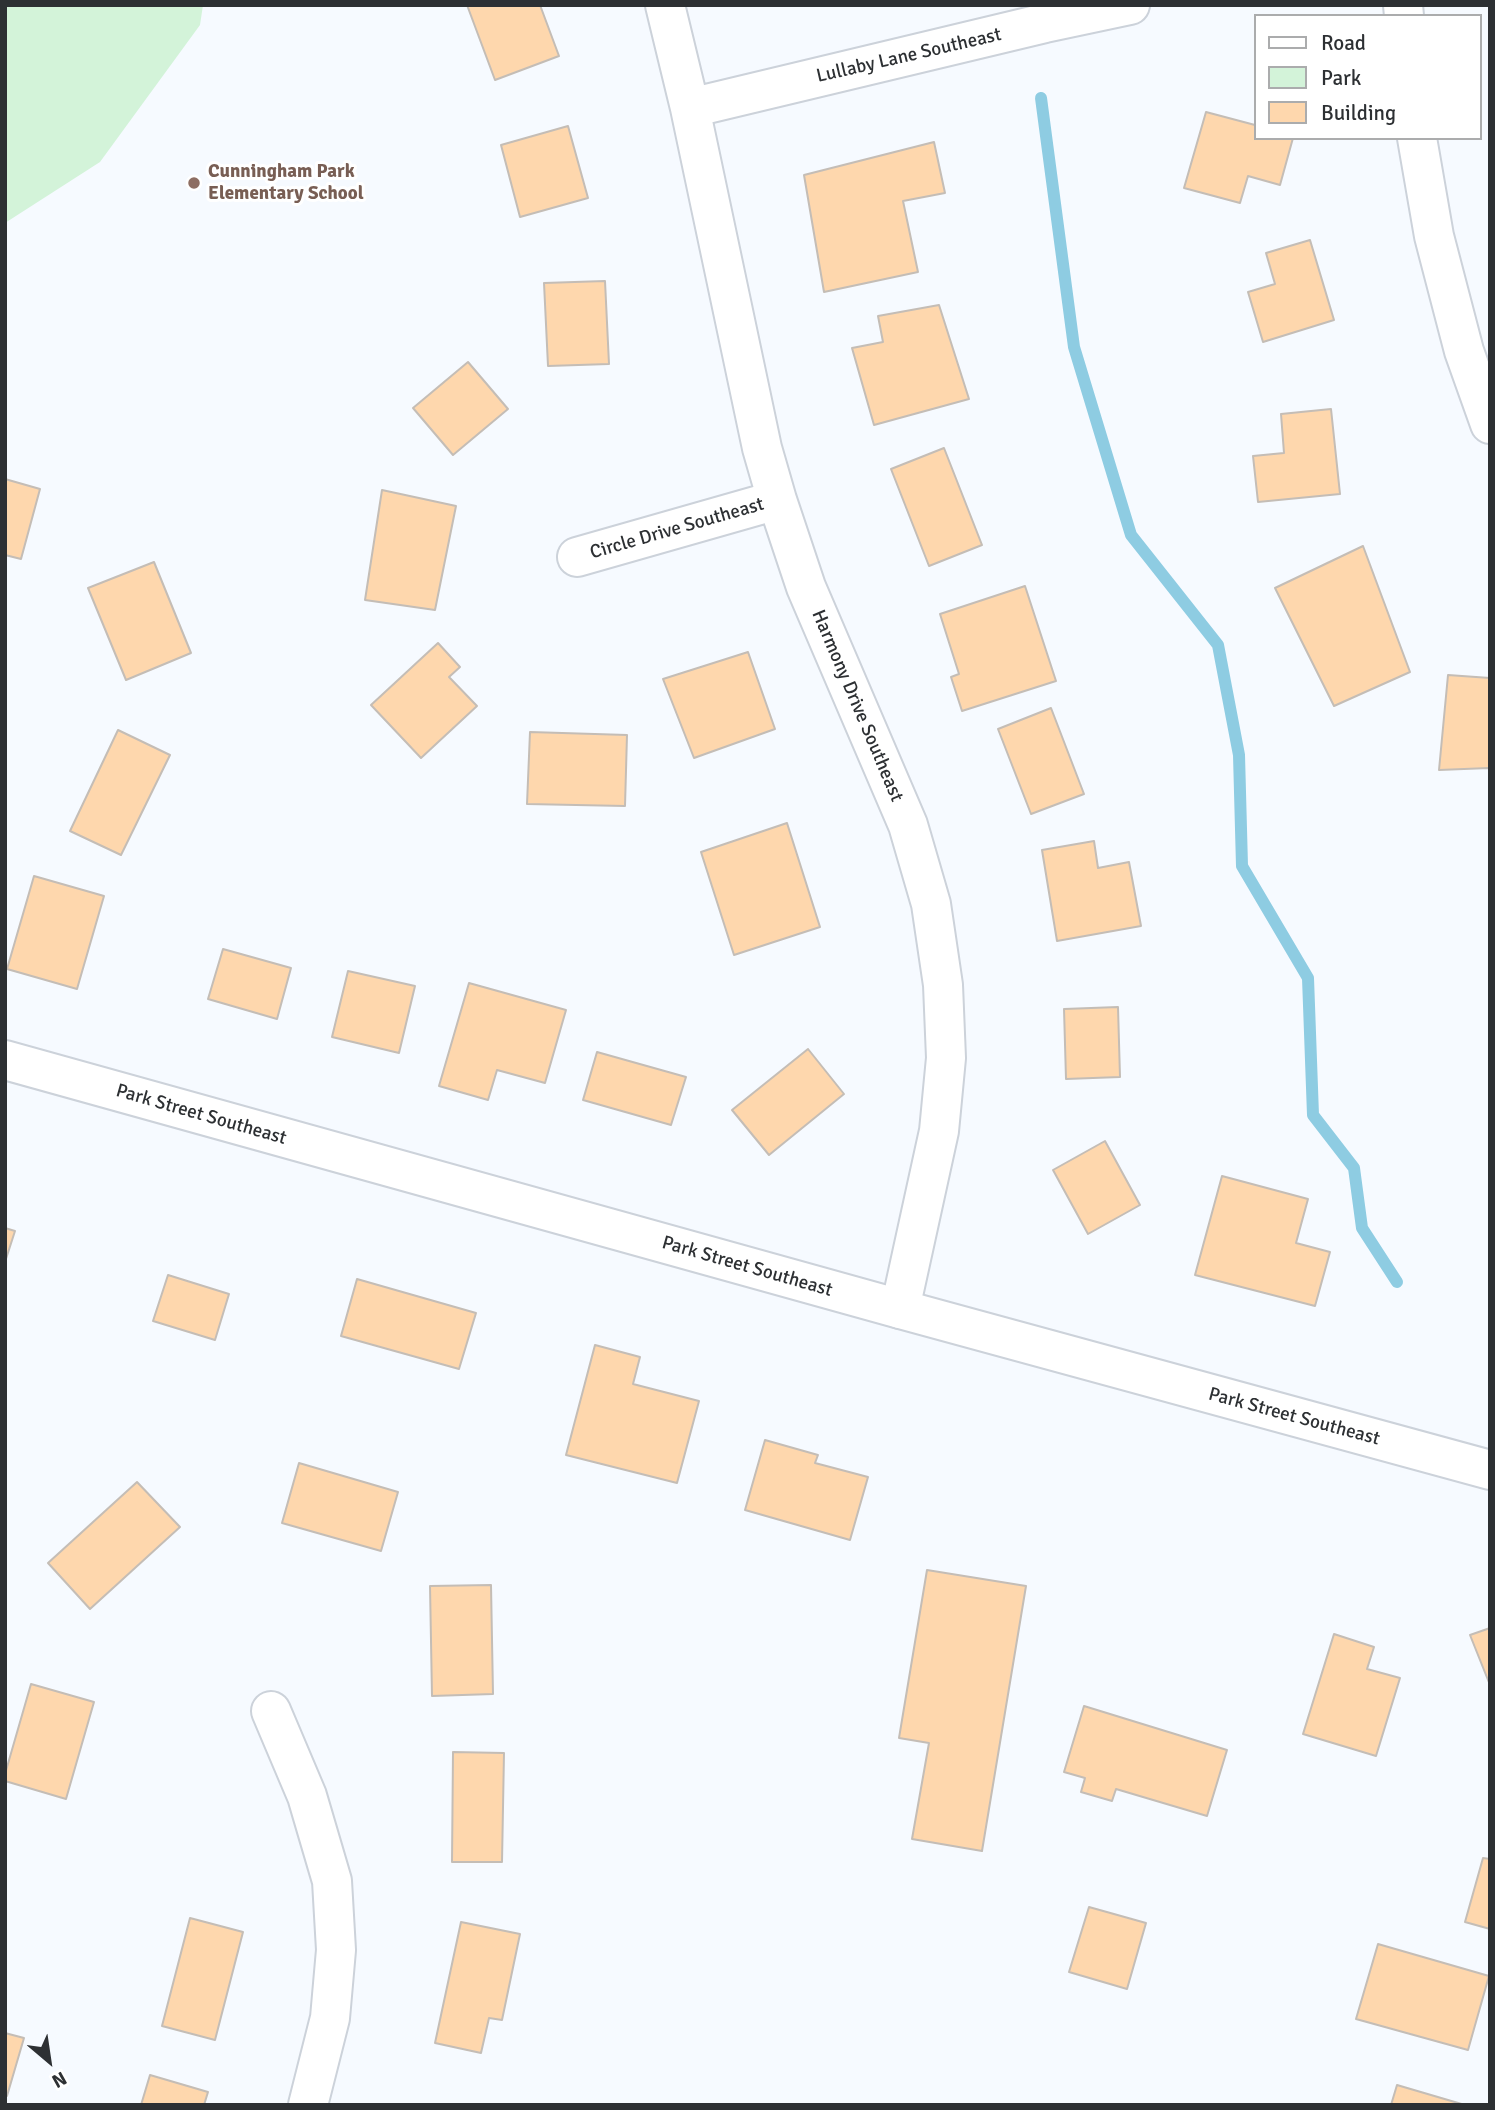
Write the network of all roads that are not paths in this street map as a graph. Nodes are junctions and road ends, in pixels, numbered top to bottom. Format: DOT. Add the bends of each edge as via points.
graph roads {
  1 [pos="665,5"];
  2 [pos="1129,5"];
  3 [pos="690,108"];
  4 [pos="1417,140"];
  5 [pos="1490,424"];
  6 [pos="777,500"];
  7 [pos="577,557"];
  8 [pos="5,1060"];
  9 [pos="900,1309"];
  10 [pos="1490,1470"];
  11 [pos="271,1711"];
  12 [pos="308,2105"];
  1 -- 3 [label="street, Harmony Drive Southeast"];
  2 -- 3 [label="street, Lullaby Lane Southeast"];
  3 -- 6 [label="street, Harmony Drive Southeast"];
  4 -- 5 [label="street" via="1434,236 1464,351"];
  6 -- 7 [label="street, Circle Drive Southeast"];
  6 -- 9 [label="street, Harmony Drive Southeast" via="806,587 908,825 931,904 942,972 946,1058 939,1131"];
  8 -- 9 [label="street, Park Street Southeast"];
  9 -- 10 [label="street, Park Street Southeast"];
  11 -- 12 [label="street" via="307,1796 332,1881 336,1950 330,2018"];
}
